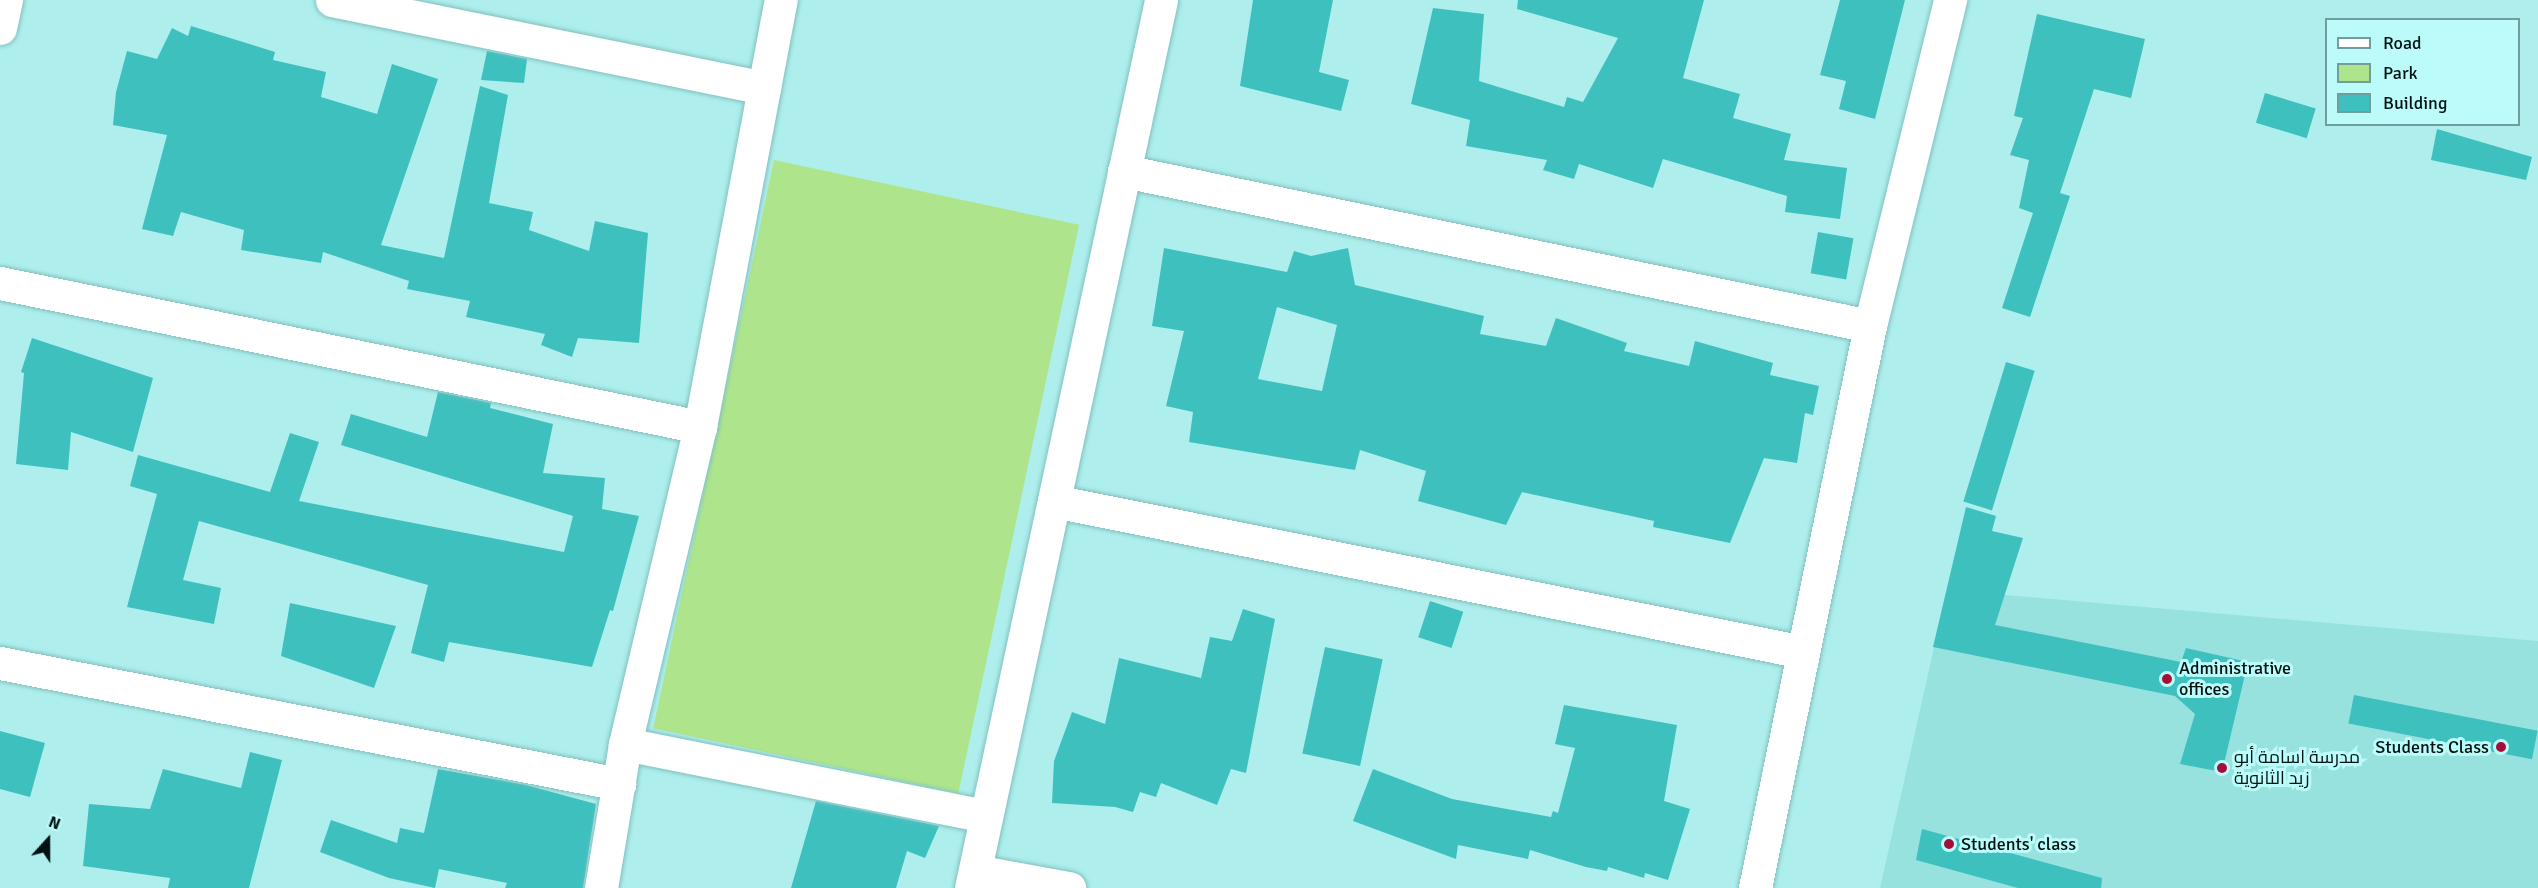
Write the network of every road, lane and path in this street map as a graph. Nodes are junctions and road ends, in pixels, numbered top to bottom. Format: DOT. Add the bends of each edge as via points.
graph roads {
  1 [pos="6,0"];
  2 [pos="332,0"];
  3 [pos="781,0"];
  4 [pos="1161,0"];
  5 [pos="1950,0"];
  6 [pos="0,28"];
  7 [pos="764,88"];
  8 [pos="1124,171"];
  9 [pos="0,282"];
  10 [pos="1870,326"];
  11 [pos="700,427"];
  12 [pos="1054,501"];
  13 [pos="1803,651"];
  14 [pos="0,663"];
  15 [pos="625,744"];
  16 [pos="619,784"];
  17 [pos="986,816"];
  18 [pos="973,880"];
  19 [pos="601,888"];
  20 [pos="1069,888"];
  21 [pos="1755,888"];
  1 -- 6 [label="street"];
  2 -- 7 [label="street"];
  3 -- 7 [label="street"];
  4 -- 8 [label="street"];
  5 -- 10 [label="street"];
  7 -- 11 [label="street"];
  8 -- 10 [label="street"];
  8 -- 12 [label="street"];
  9 -- 11 [label="street"];
  10 -- 13 [label="street"];
  11 -- 15 [label="street"];
  12 -- 13 [label="street"];
  12 -- 17 [label="street"];
  13 -- 21 [label="street"];
  14 -- 16 [label="street"];
  15 -- 16 [label="street"];
  15 -- 17 [label="street"];
  16 -- 19 [label="street"];
  17 -- 18 [label="street"];
  18 -- 20 [label="street"];
}
